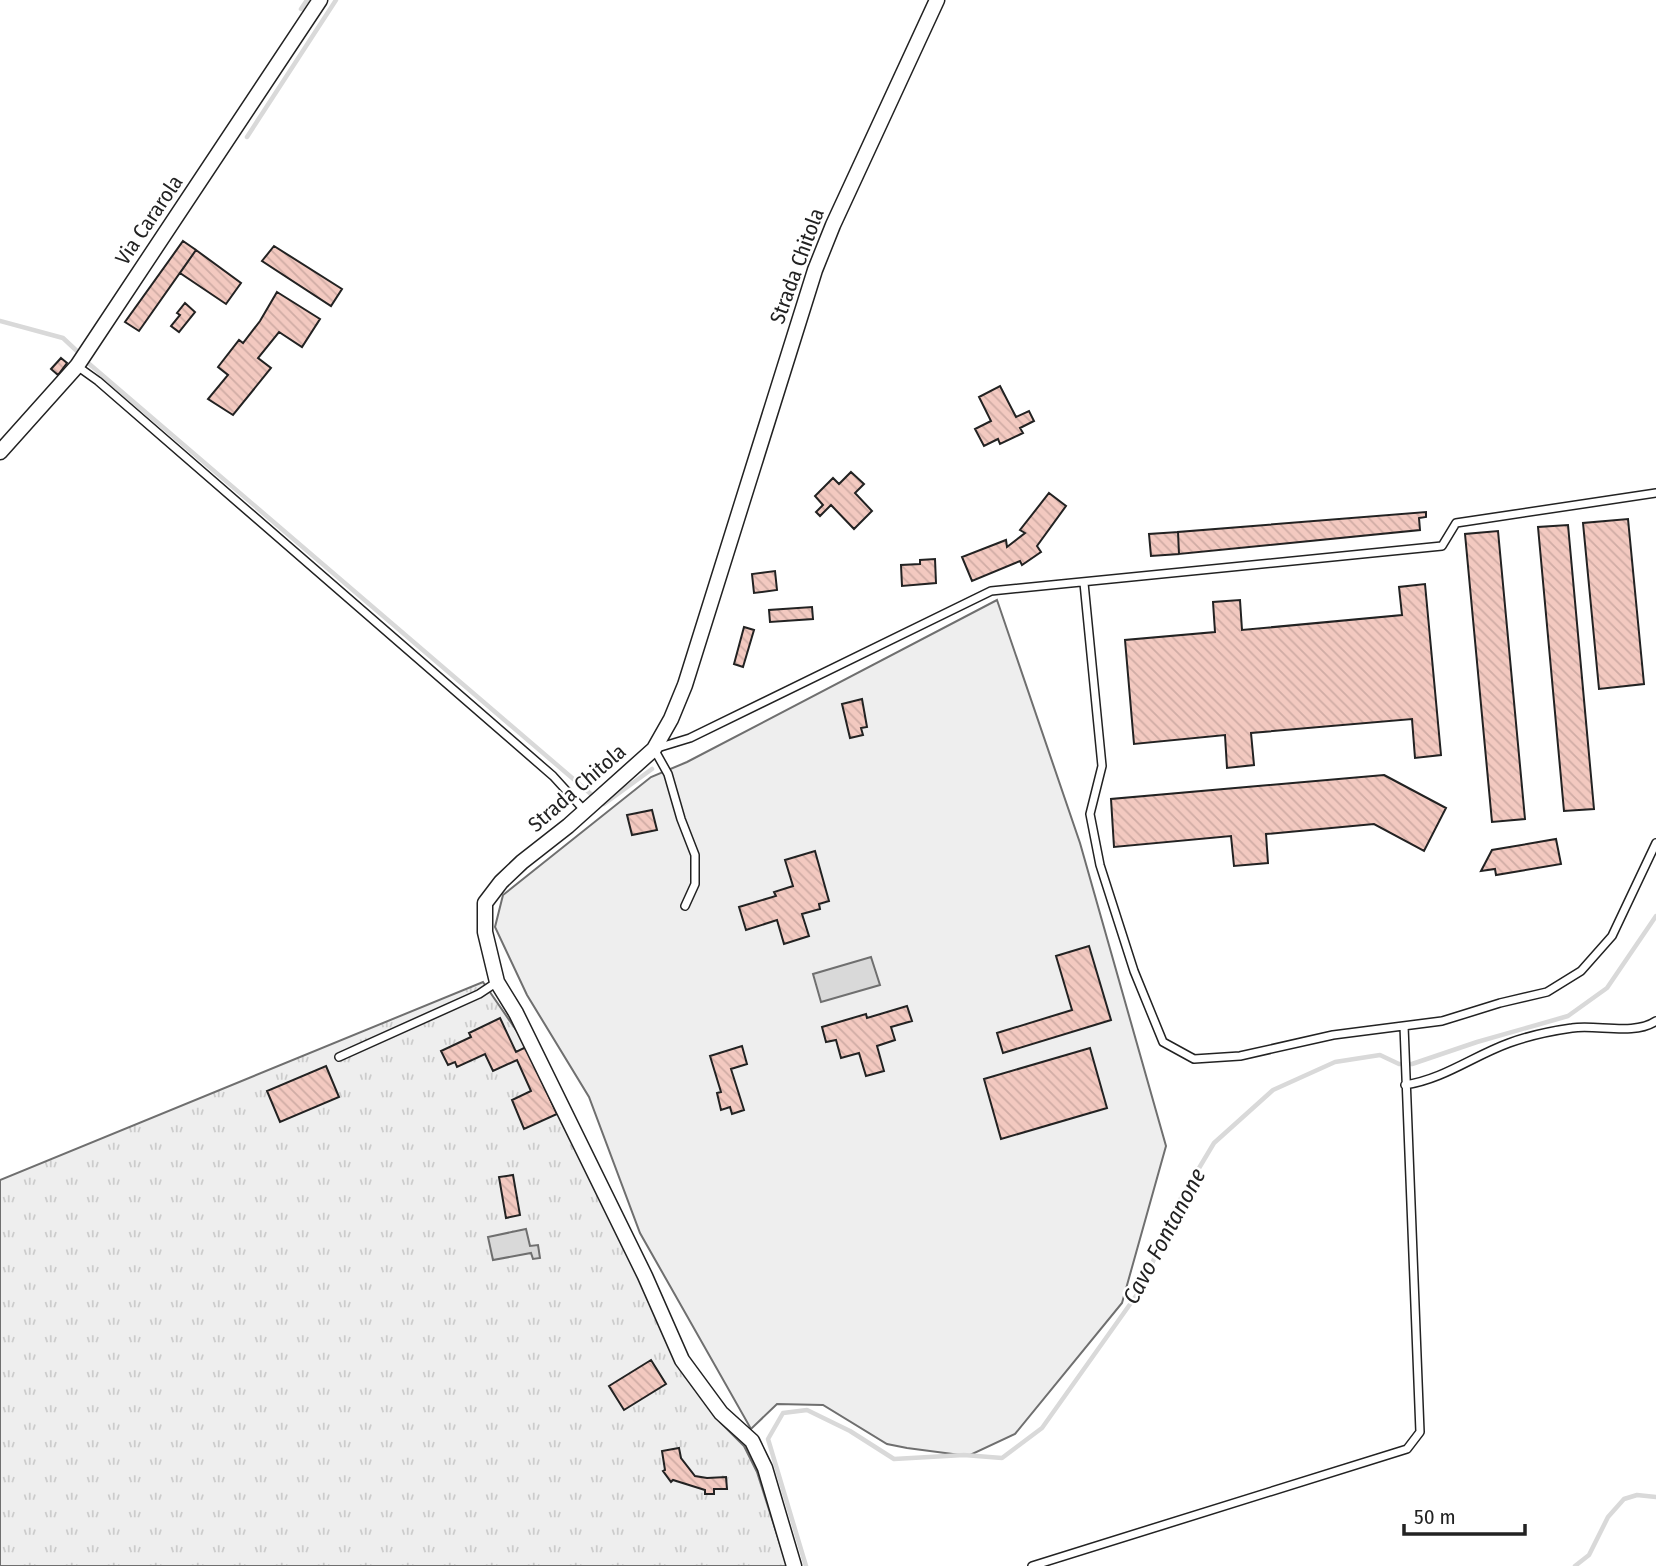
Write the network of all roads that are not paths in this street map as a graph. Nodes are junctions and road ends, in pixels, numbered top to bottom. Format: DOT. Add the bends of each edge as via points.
graph roads {
  1 [pos="320,0"];
  2 [pos="937,0"];
  3 [pos="77,366"];
  4 [pos="0,452"];
  5 [pos="1656,493"];
  6 [pos="1084,583"];
  7 [pos="654,749"];
  8 [pos="583,810"];
  9 [pos="1656,843"];
  10 [pos="685,906"];
  11 [pos="496,982"];
  12 [pos="1656,1021"];
  13 [pos="1404,1026"];
  14 [pos="339,1057"];
  15 [pos="1405,1085"];
  16 [pos="794,1566"];
  17 [pos="1032,1566"];
  1 -- 3 [label="street, Via Cararola"];
  2 -- 7 [label="street, Strada Chitola" via="815,270 685,685"];
  3 -- 4 [label="street, Via Cararola"];
  3 -- 8 [label="lane" via="379,623 553,776"];
  5 -- 6 [label="lane" via="1456,523 1442,546"];
  6 -- 7 [label="lane" via="991,591 690,738"];
  6 -- 13 [label="lane" via="1102,766 1090,814 1100,865 1134,971 1163,1042 1194,1059 1240,1056 1333,1035"];
  7 -- 8 [label="street, Strada Chitola"];
  7 -- 10 [label="lane" via="668,774 695,855 695,884"];
  8 -- 11 [label="street, Strada Chitola" via="522,862 485,903 485,932"];
  9 -- 13 [label="lane" via="1612,936 1581,971 1547,992 1441,1021"];
  11 -- 14 [label="lane" via="479,994"];
  11 -- 16 [label="street, Strada Chitola" via="516,1013 682,1360 721,1413 752,1441 765,1468"];
  12 -- 15 [label="lane" via="1625,1028 1575,1027 1545,1033 1510,1043 1436,1079"];
  13 -- 15 [label="lane"];
  15 -- 17 [label="lane" via="1420,1432 1407,1449"];
}
